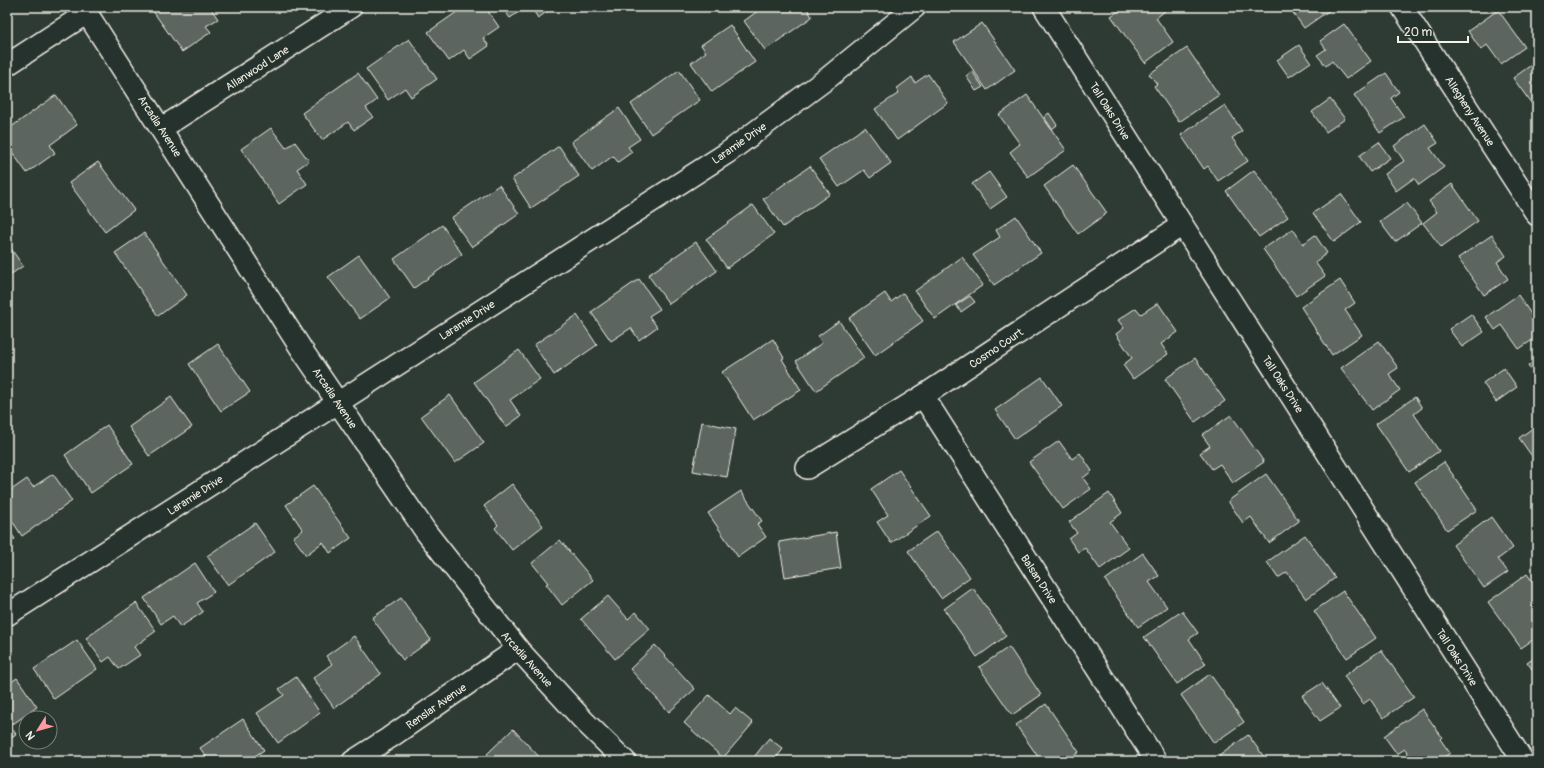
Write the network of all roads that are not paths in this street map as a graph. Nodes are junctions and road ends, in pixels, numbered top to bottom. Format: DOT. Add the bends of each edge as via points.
graph roads {
  1 [pos="351,7"];
  2 [pos="915,7"];
  3 [pos="1044,7"];
  4 [pos="1402,7"];
  5 [pos="85,10"];
  6 [pos="7,65"];
  7 [pos="162,128"];
  8 [pos="1537,215"];
  9 [pos="1182,225"];
  10 [pos="923,396"];
  11 [pos="338,403"];
  12 [pos="807,468"];
  13 [pos="7,615"];
  14 [pos="518,649"];
  15 [pos="353,761"];
  16 [pos="625,761"];
  17 [pos="1156,761"];
  18 [pos="1523,761"];
  1 -- 7 [label="street, Allanwood Lane"];
  2 -- 11 [label="street, Laramie Drive" via="829,77 727,153"];
  3 -- 9 [label="street, Tall Oaks Drive"];
  4 -- 8 [label="street, Allegheny Avenue"];
  5 -- 6 [label="street"];
  5 -- 7 [label="street, Arcadia Avenue"];
  7 -- 11 [label="street, Arcadia Avenue"];
  9 -- 10 [label="street, Cosmo Court"];
  9 -- 18 [label="street, Tall Oaks Drive"];
  10 -- 12 [label="street, Cosmo Court"];
  10 -- 17 [label="street, Balsan Drive"];
  11 -- 13 [label="street, Laramie Drive"];
  11 -- 14 [label="street, Arcadia Avenue" via="426,532"];
  14 -- 15 [label="street, Renslar Avenue"];
  14 -- 16 [label="street, Arcadia Avenue"];
}
